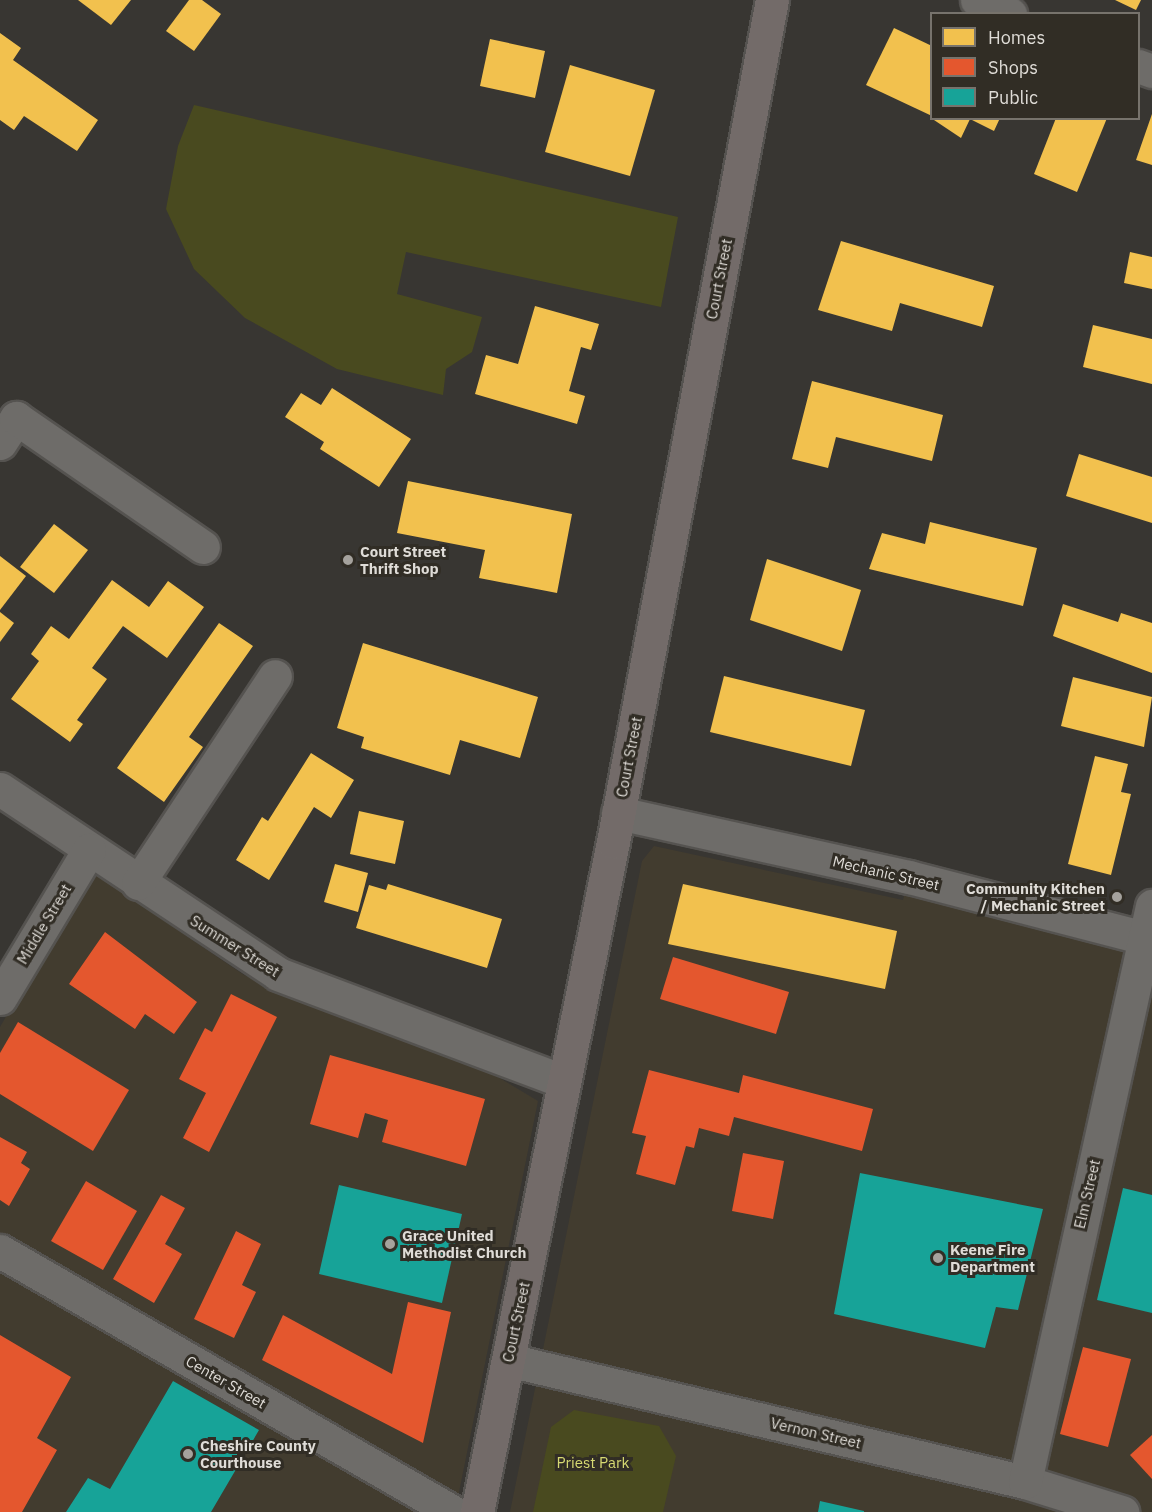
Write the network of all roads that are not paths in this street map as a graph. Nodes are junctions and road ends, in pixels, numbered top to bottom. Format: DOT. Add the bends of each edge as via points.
graph roads {
  1 [pos="772,0"];
  2 [pos="977,0"];
  3 [pos="1005,12"];
  4 [pos="0,444"];
  5 [pos="202,547"];
  6 [pos="275,676"];
  7 [pos="0,789"];
  8 [pos="618,813"];
  9 [pos="89,850"];
  10 [pos="138,883"];
  11 [pos="1152,906"];
  12 [pos="1149,939"];
  13 [pos="0,998"];
  14 [pos="563,1081"];
  15 [pos="0,1251"];
  16 [pos="508,1360"];
  17 [pos="1025,1482"];
  18 [pos="453,1512"];
  19 [pos="477,1512"];
  20 [pos="1122,1512"];
  1 -- 8 [label="main road, Court Street"];
  2 -- 3 [label="street"];
  4 -- 5 [label="street" via="16,418"];
  6 -- 10 [label="street"];
  7 -- 9 [label="street, Summer Street"];
  8 -- 12 [label="street, Mechanic Street" via="909,877"];
  8 -- 14 [label="main road, Court Street"];
  9 -- 10 [label="street, Summer Street"];
  9 -- 13 [label="street, Middle Street"];
  10 -- 14 [label="street, Summer Street" via="278,974"];
  11 -- 12 [label="street, Elm Street"];
  12 -- 17 [label="street, Elm Street"];
  14 -- 16 [label="main road, Court Street"];
  15 -- 18 [label="street, Center Street"];
  16 -- 17 [label="street, Vernon Street"];
  16 -- 19 [label="main road, Court Street"];
  17 -- 20 [label="street, Vernon Street"];
}
